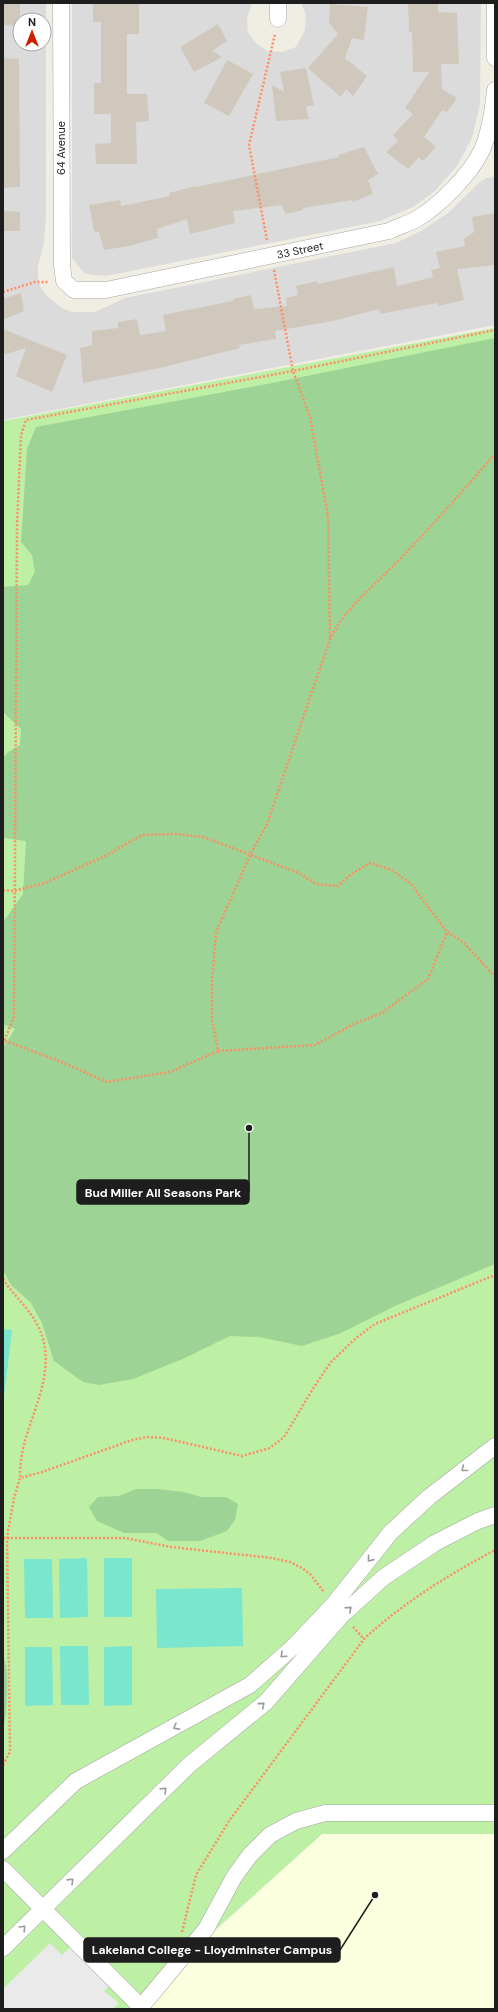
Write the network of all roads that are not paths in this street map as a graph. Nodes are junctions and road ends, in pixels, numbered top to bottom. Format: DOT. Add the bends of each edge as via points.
graph roads {
  1 [pos="61,3"];
  2 [pos="495,3"];
  3 [pos="495,58"];
  4 [pos="495,90"];
  5 [pos="488,152"];
  6 [pos="74,290"];
  7 [pos="495,1446"];
  8 [pos="495,1515"];
  9 [pos="495,1813"];
  10 [pos="3,1851"];
  11 [pos="3,1869"];
  12 [pos="42,1908"];
  13 [pos="3,1948"];
  14 [pos="142,2008"];
  1 -- 6 [label="street, 64 Avenue" via="62,265 64,281"];
  2 -- 3 [label="street"];
  4 -- 5 [label="street, 33 Street"];
  5 -- 6 [label="street, 33 Street" via="437,203 415,220 389,231 106,290"];
  7 -- 10 [label="street, one-way" via="429,1497 391,1532 333,1605 250,1685 76,1781"];
  12 -- 8 [label="street, one-way" via="189,1765 266,1702 342,1615 384,1577 435,1543"];
  9 -- 14 [label="street" via="325,1813 296,1821 270,1835 250,1855 234,1877 206,1929"];
  11 -- 12 [label="street"];
  13 -- 12 [label="street, one-way"];
  12 -- 14 [label="street"];
}
